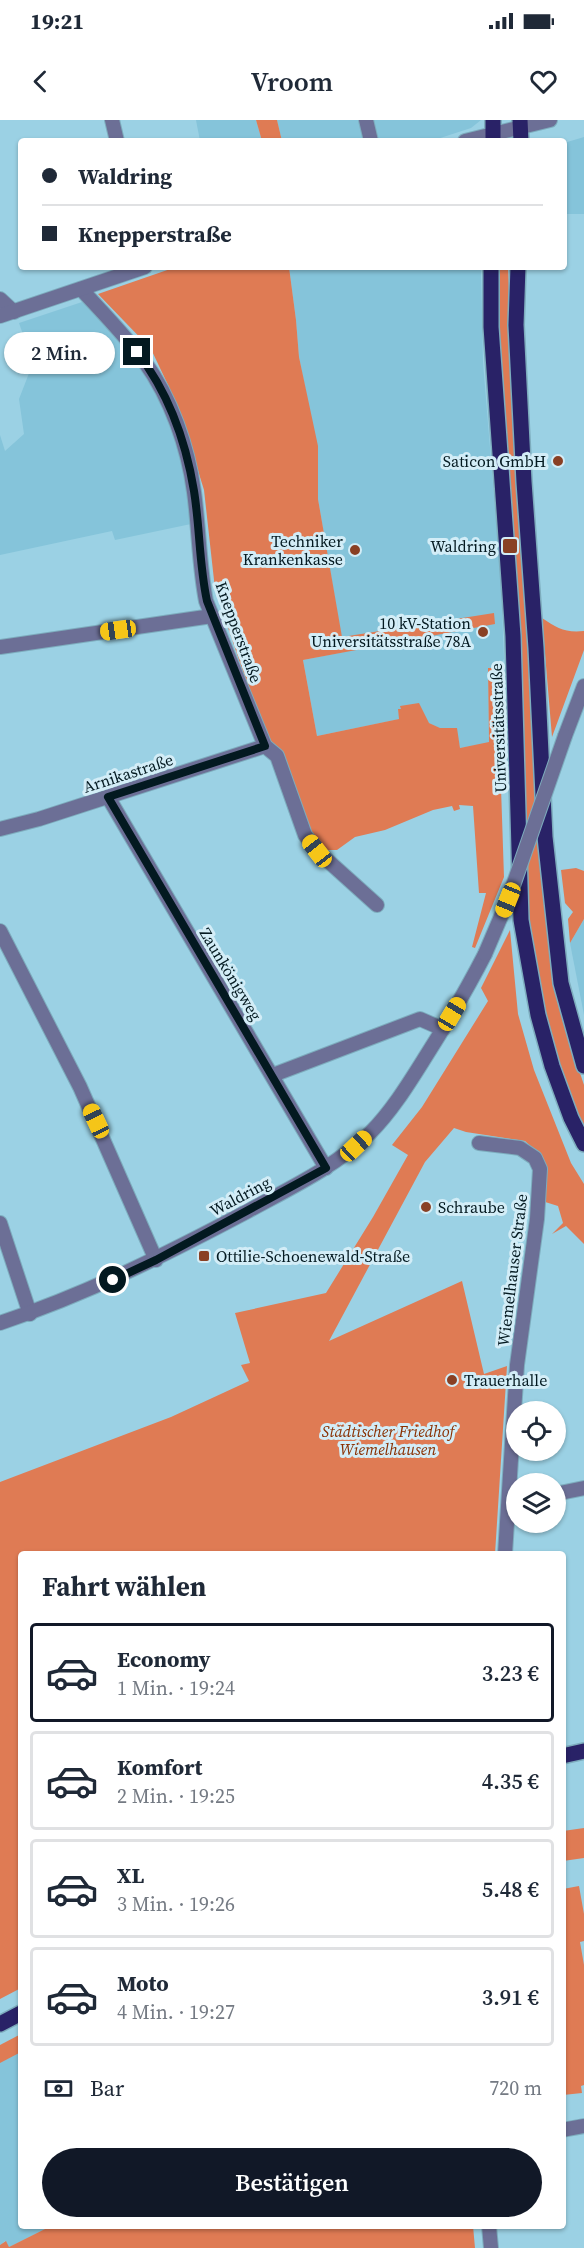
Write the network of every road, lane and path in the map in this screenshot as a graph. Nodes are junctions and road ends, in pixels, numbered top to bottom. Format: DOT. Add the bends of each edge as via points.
graph roads {
  1 [pos="112,120"];
  2 [pos="366,120"];
  3 [pos="550,120"];
  4 [pos="520,129"];
  5 [pos="493,132"];
  6 [pos="116,138"];
  7 [pos="370,138"];
  8 [pos="474,138"];
  9 [pos="136,270"];
  10 [pos="491,270"];
  11 [pos="518,270"];
  12 [pos="81,289"];
  13 [pos="0,299"];
  14 [pos="7,314"];
  15 [pos="212,616"];
  16 [pos="0,647"];
  17 [pos="584,686"];
  18 [pos="265,746"];
  19 [pos="108,797"];
  20 [pos="0,829"];
  21 [pos="376,905"];
  22 [pos="0,931"];
  23 [pos="6,956"];
  24 [pos="443,1029"];
  25 [pos="584,1066"];
  26 [pos="273,1076"];
  27 [pos="479,1143"];
  28 [pos="584,1144"];
  29 [pos="326,1168"];
  30 [pos="0,1223"];
  31 [pos="156,1260"];
  32 [pos="30,1314"];
  33 [pos="0,1323"];
  34 [pos="513,1473"];
  35 [pos="584,1488"];
  36 [pos="566,1492"];
  37 [pos="507,1533"];
  38 [pos="505,1551"];
  39 [pos="584,1751"];
  40 [pos="566,1755"];
  41 [pos="18,2015"];
  42 [pos="0,2024"];
  43 [pos="584,2126"];
  44 [pos="566,2129"];
  45 [pos="489,2229"];
  46 [pos="491,2248"];
  1 -- 6 [label="street"];
  2 -- 7 [label="street"];
  3 -- 4 [label="street"];
  4 -- 5 [label="street"];
  5 -- 8 [label="street"];
  9 -- 12 [label="street"];
  10 -- 28 [label="main road, Universitätsstraße" via="491,327 513,636 521,920 538,1015 552,1066"];
  11 -- 25 [label="main road" via="516,325 545,837 561,983"];
  12 -- 14 [label="street"];
  12 -- 15 [label="street, Knepperstraße" via="145,363 173,417 186,450 193,485 202,580"];
  13 -- 14 [label="street"];
  15 -- 16 [label="street"];
  15 -- 18 [label="street, Knepperstraße"];
  17 -- 24 [label="street, Waldring, bridge" via="508,900 485,954"];
  18 -- 19 [label="street, Arnikastraße"];
  18 -- 21 [label="street, Knepperstraße" via="277,756 305,835"];
  19 -- 20 [label="street, Arnikastraße"];
  19 -- 26 [label="street, Zaunkönigweg"];
  22 -- 23 [label="street"];
  23 -- 31 [label="street" via="80,1087"];
  24 -- 26 [label="street" via="430,1022 411,1022"];
  24 -- 29 [label="street, Waldring" via="393,1107 356,1146"];
  26 -- 29 [label="street, Zaunkönigweg"];
  27 -- 34 [label="street, Wiemelhauser Straße" via="520,1148 535,1158 540,1168 517,1365"];
  29 -- 31 [label="street, Waldring"];
  30 -- 32 [label="street"];
  31 -- 32 [label="street, Waldring"];
  32 -- 33 [label="street, Waldring"];
  35 -- 36 [label="street"];
  37 -- 38 [label="street, Wiemelhauser Straße"];
  39 -- 40 [label="main road"];
  41 -- 42 [label="main road"];
  43 -- 44 [label="street"];
  45 -- 46 [label="street"];
}
